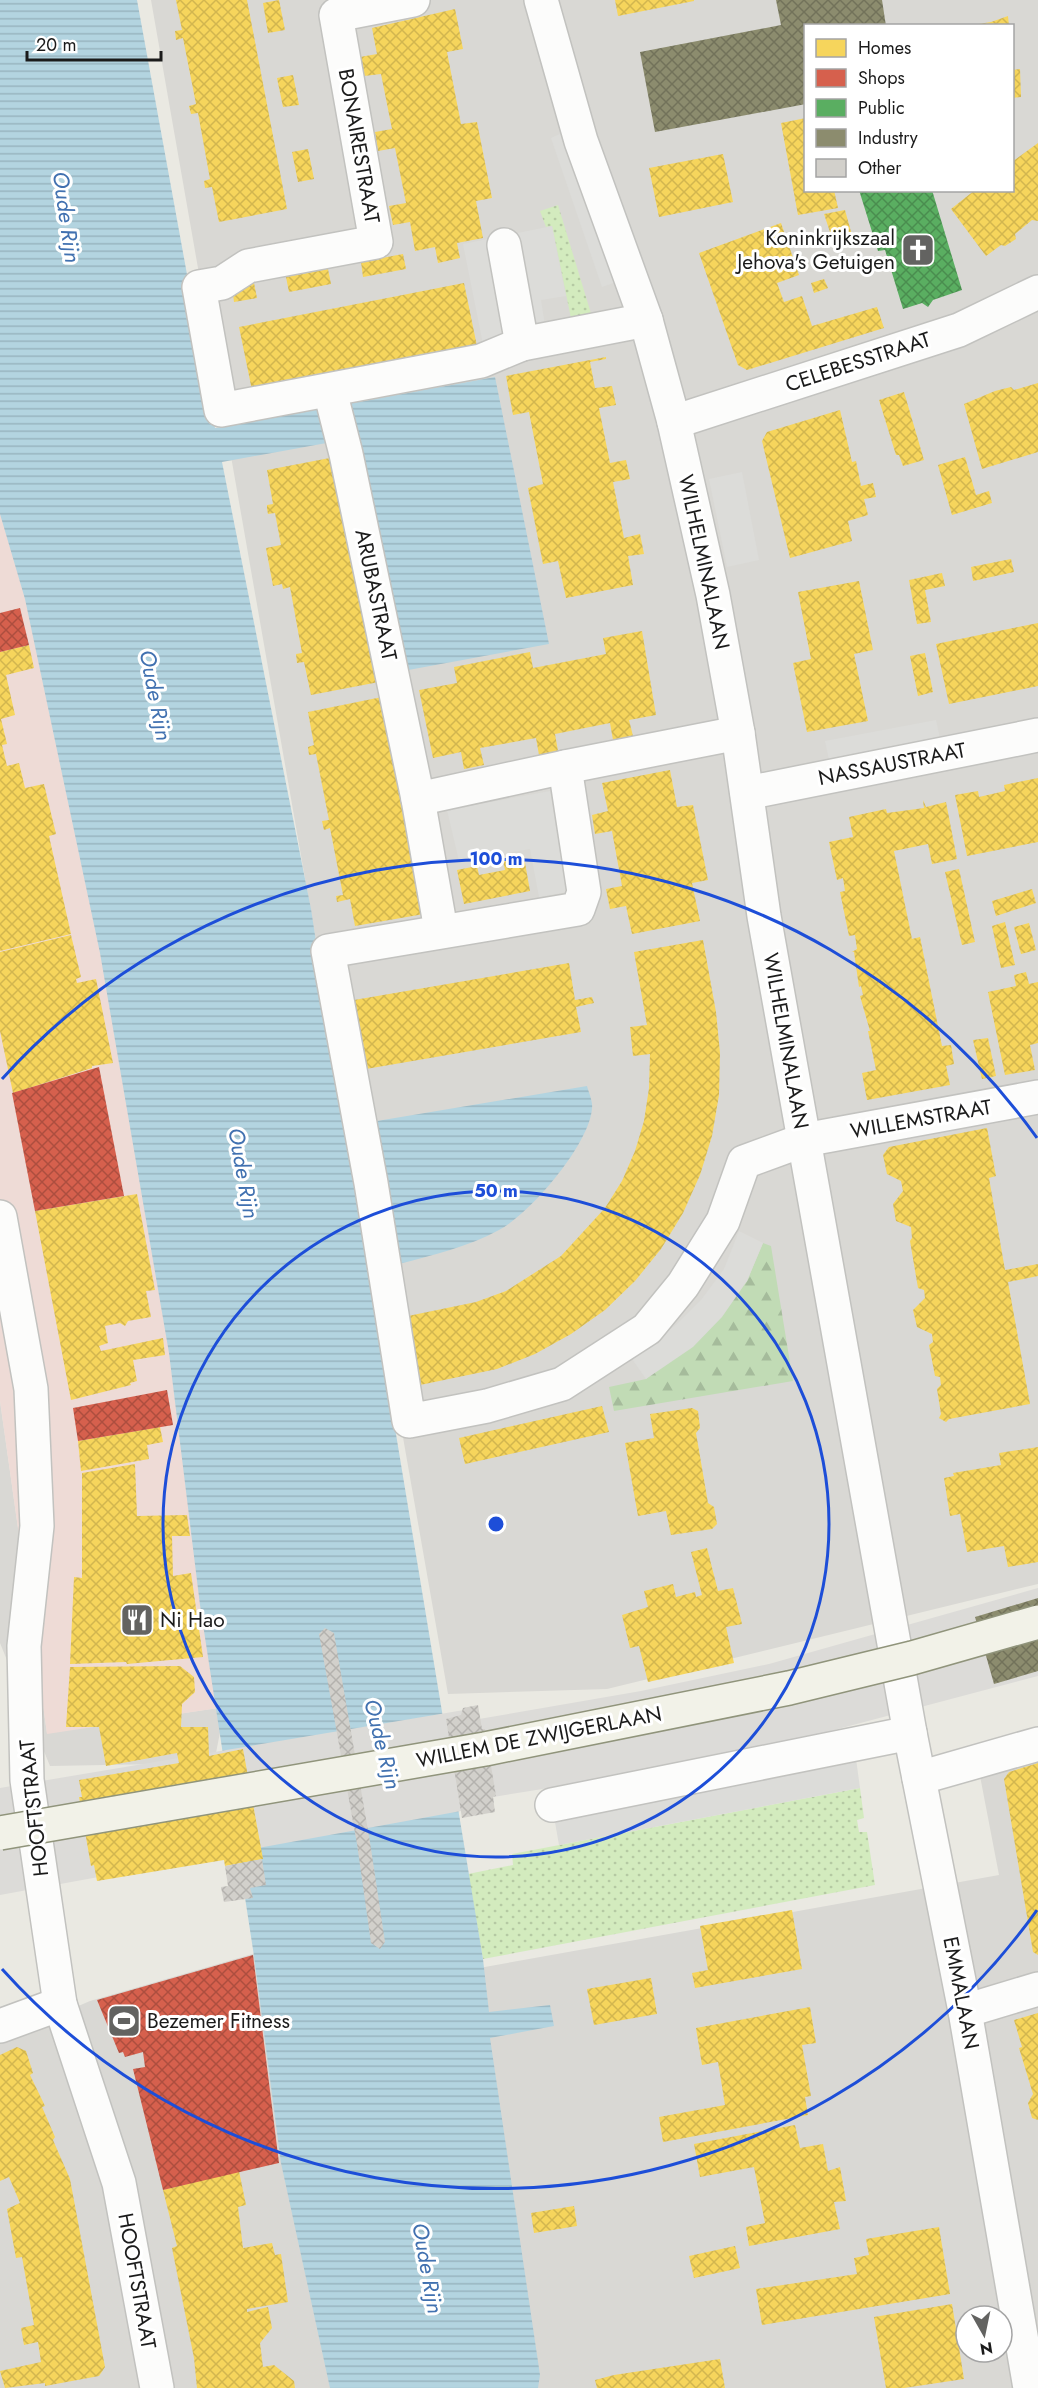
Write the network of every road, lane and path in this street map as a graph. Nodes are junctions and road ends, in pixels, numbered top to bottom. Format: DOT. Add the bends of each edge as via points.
graph roads {
  1 [pos="414,0"];
  2 [pos="541,0"];
  3 [pos="504,245"];
  4 [pos="1038,292"];
  5 [pos="646,320"];
  6 [pos="522,345"];
  7 [pos="330,391"];
  8 [pos="674,422"];
  9 [pos="738,733"];
  10 [pos="1038,735"];
  11 [pos="565,767"];
  12 [pos="747,793"];
  13 [pos="418,800"];
  14 [pos="441,930"];
  15 [pos="1038,1097"];
  16 [pos="804,1140"];
  17 [pos="0,1217"];
  18 [pos="886,1599"];
  19 [pos="1038,1622"];
  20 [pos="12,1649"];
  21 [pos="910,1733"];
  22 [pos="1038,1744"];
  23 [pos="919,1778"];
  24 [pos="552,1805"];
  25 [pos="0,1833"];
  26 [pos="1038,1989"];
  27 [pos="60,2004"];
  28 [pos="965,2010"];
  29 [pos="0,2026"];
  30 [pos="157,2388"];
  31 [pos="1030,2388"];
  1 -- 7 [label="street, BONAIRESTRAAT" via="336,15 376,242 248,267 222,283 199,287 221,410"];
  2 -- 5 [label="street, WILHELMINALAAN" via="581,141"];
  3 -- 6 [label="street"];
  4 -- 8 [label="street, CELEBESSTRAAT" via="958,330"];
  5 -- 6 [label="street, BONAIRESTRAAT"];
  5 -- 8 [label="street, WILHELMINALAAN"];
  6 -- 7 [label="street, BONAIRESTRAAT" via="481,361"];
  7 -- 13 [label="street, ARUBASTRAAT"];
  8 -- 9 [label="street, WILHELMINALAAN" via="714,595"];
  9 -- 11 [label="street"];
  9 -- 12 [label="street, WILHELMINALAAN"];
  10 -- 12 [label="street, NASSAUSTRAAT"];
  11 -- 13 [label="street"];
  11 -- 14 [label="street" via="584,892 578,909"];
  12 -- 16 [label="street, WILHELMINALAAN" via="764,916"];
  13 -- 14 [label="street, ARUBASTRAAT"];
  14 -- 16 [label="street, WILHELMINALAAN" via="328,951 409,1421 487,1406 562,1384 647,1329 683,1285 723,1221 744,1162"];
  15 -- 16 [label="street, WILLEMSTRAAT"];
  16 -- 18 [label="street, WILHELMINALAAN"];
  17 -- 20 [label="street, HOOFTSTRAAT" via="31,1389 37,1526"];
  18 -- 21 [label="street, EMMALAAN"];
  19 -- 25 [label="street, WILLEM DE ZWIJGERLAAN, bridge" via="912,1658 766,1693 485,1749"];
  20 -- 27 [label="street, HOOFTSTRAAT"];
  21 -- 23 [label="street, EMMALAAN"];
  21 -- 24 [label="street"];
  22 -- 23 [label="street"];
  23 -- 28 [label="street, EMMALAAN"];
  26 -- 28 [label="street"];
  27 -- 29 [label="street"];
  27 -- 30 [label="street, HOOFTSTRAAT" via="119,2183"];
  28 -- 31 [label="street, EMMALAAN"];
}
